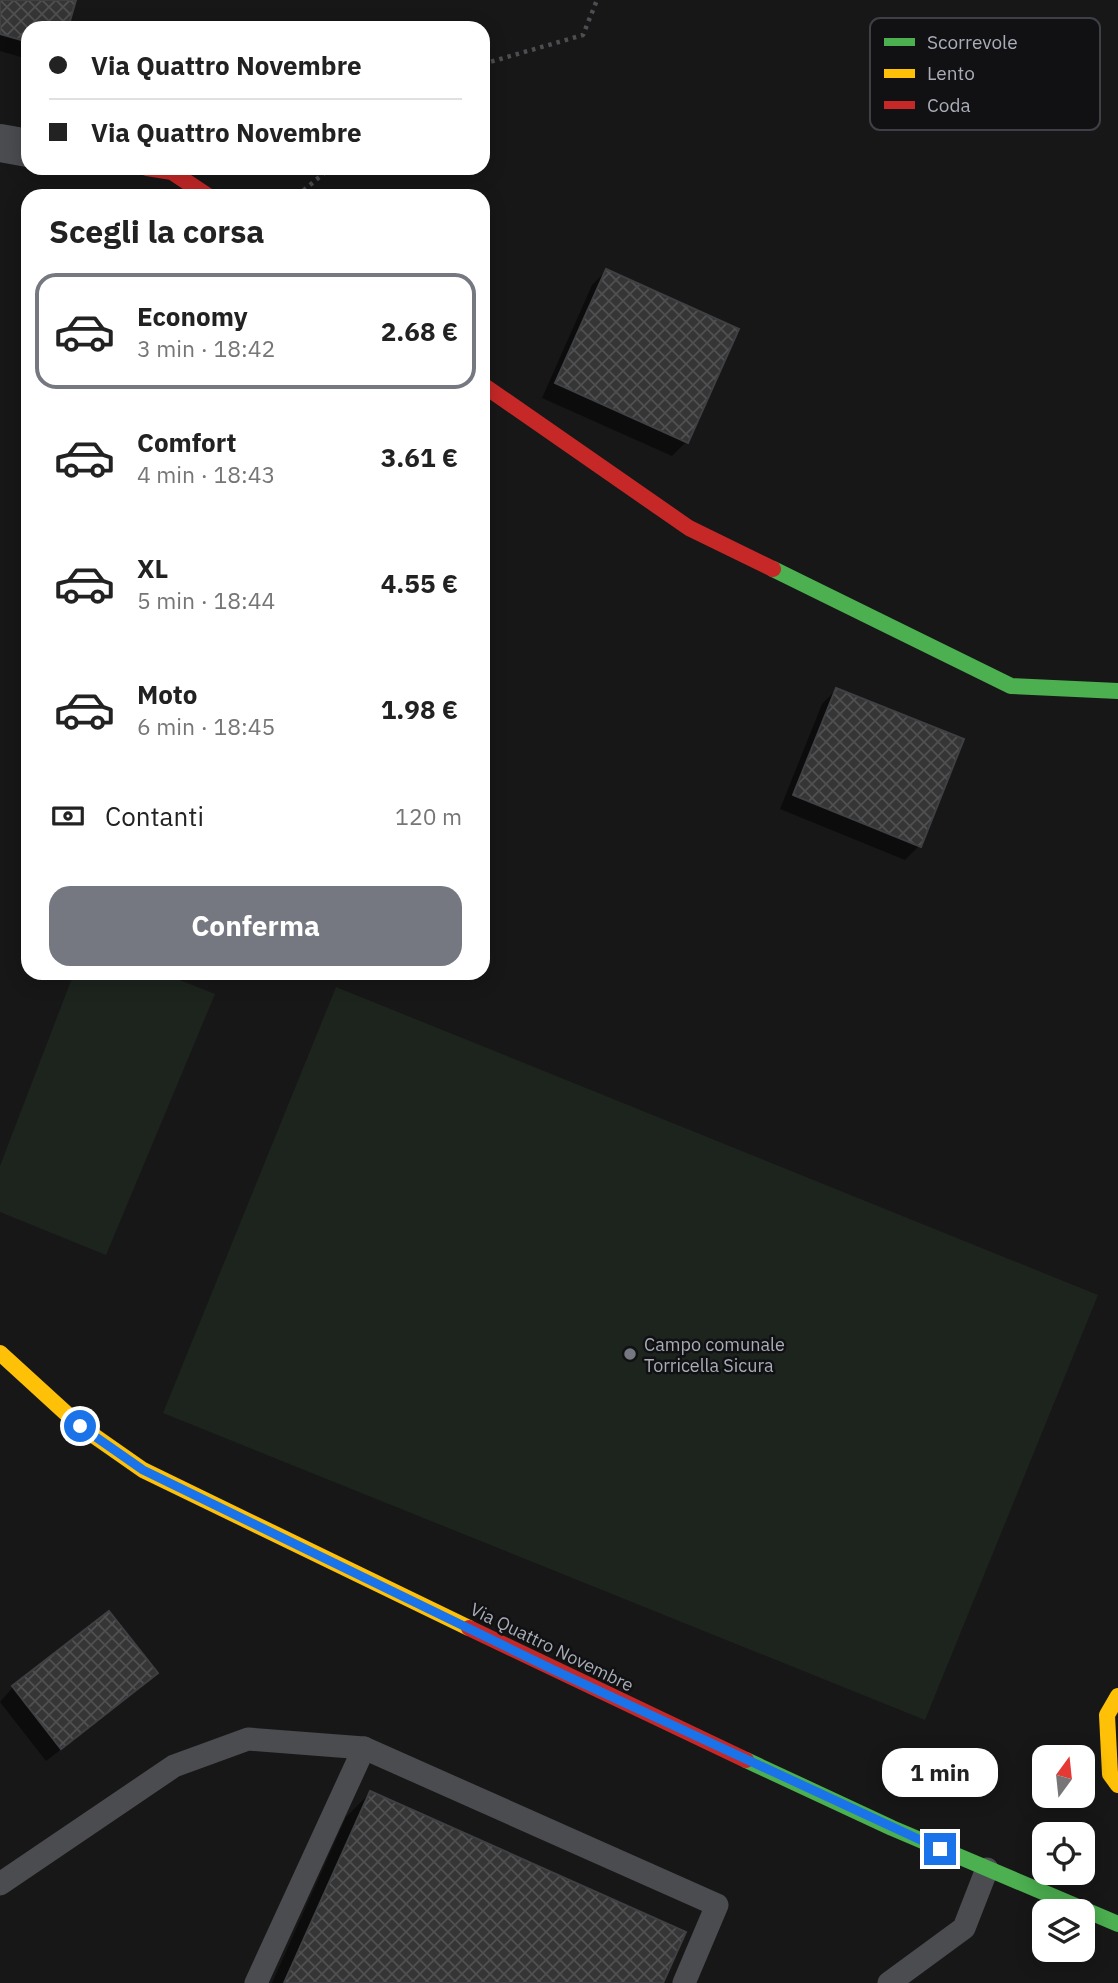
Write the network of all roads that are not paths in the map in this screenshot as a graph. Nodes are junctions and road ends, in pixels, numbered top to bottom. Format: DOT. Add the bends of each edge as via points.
graph roads {
  1 [pos="0,143"];
  2 [pos="21,147"];
  3 [pos="176,175"];
  4 [pos="198,189"];
  5 [pos="490,390"];
  6 [pos="1118,691"];
  7 [pos="0,1353"];
  8 [pos="1118,1696"];
  9 [pos="364,1748"];
  10 [pos="1118,1785"];
  11 [pos="987,1869"];
  12 [pos="0,1884"];
  13 [pos="1118,1924"];
  14 [pos="256,1983"];
  15 [pos="684,1983"];
  16 [pos="889,1983"];
  1 -- 2 [label="street"];
  3 -- 4 [label="main road"];
  5 -- 6 [label="main road" via="689,528 1011,686"];
  7 -- 11 [label="main road, Via Quattro Novembre" via="80,1426 143,1470 556,1671"];
  8 -- 10 [label="main road" via="1108,1715 1110,1774"];
  9 -- 12 [label="lane" via="248,1739 174,1766"];
  9 -- 14 [label="lane"];
  9 -- 15 [label="lane" via="717,1905"];
  11 -- 13 [label="main road, Via Quattro Novembre"];
  11 -- 16 [label="lane" via="964,1928"];
}
